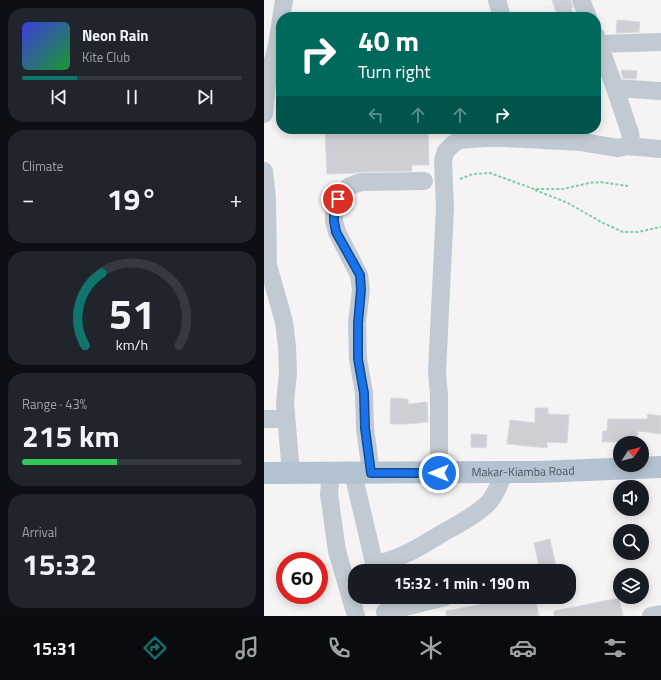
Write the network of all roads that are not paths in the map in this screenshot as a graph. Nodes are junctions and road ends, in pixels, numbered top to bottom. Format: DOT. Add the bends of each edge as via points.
graph roads {
  1 [pos="284,0"];
  2 [pos="497,0"];
  3 [pos="581,0"];
  4 [pos="283,12"];
  5 [pos="501,12"];
  6 [pos="586,12"];
  7 [pos="601,40"];
  8 [pos="661,42"];
  9 [pos="601,48"];
  10 [pos="276,63"];
  11 [pos="615,88"];
  12 [pos="661,91"];
  13 [pos="264,114"];
  14 [pos="627,146"];
  15 [pos="661,149"];
  16 [pos="264,171"];
  17 [pos="424,180"];
  18 [pos="264,419"];
  19 [pos="286,419"];
  20 [pos="661,468"];
  21 [pos="505,472"];
  22 [pos="264,473"];
  23 [pos="291,473"];
  24 [pos="331,473"];
  25 [pos="362,473"];
  26 [pos="439,473"];
  27 [pos="375,564"];
  28 [pos="382,564"];
  29 [pos="406,604"];
  30 [pos="384,608"];
  31 [pos="661,614"];
  32 [pos="356,616"];
  33 [pos="651,616"];
  1 -- 4 [label="street"];
  2 -- 5 [label="street"];
  3 -- 6 [label="street"];
  7 -- 8 [label="street"];
  9 -- 11 [label="street"];
  10 -- 13 [label="street" via="267,83"];
  11 -- 12 [label="street"];
  11 -- 14 [label="street" via="630,133"];
  14 -- 15 [label="street"];
  14 -- 26 [label="street" via="618,148 581,142 505,138 459,140 446,151 443,160 445,208 437,372"];
  16 -- 19 [label="street" via="268,265 284,322 287,346"];
  17 -- 25 [label="street" via="361,182 342,192 334,211 336,232 360,275 358,359 364,393 365,428"];
  18 -- 19 [label="street"];
  19 -- 23 [label="street"];
  20 -- 21 [label="main road, Makar-Kiamba Road"];
  21 -- 26 [label="main road, Makar-Kiamba Road"];
  21 -- 28 [label="street" via="485,506 425,544"];
  22 -- 23 [label="main road, Makar-Kiamba Road"];
  23 -- 24 [label="main road, Makar-Kiamba Road"];
  24 -- 25 [label="main road, Makar-Kiamba Road"];
  24 -- 32 [label="street" via="329,494 337,550"];
  25 -- 26 [label="main road, Makar-Kiamba Road"];
  25 -- 27 [label="street"];
  29 -- 30 [label="street"];
  31 -- 33 [label="street"];
}
